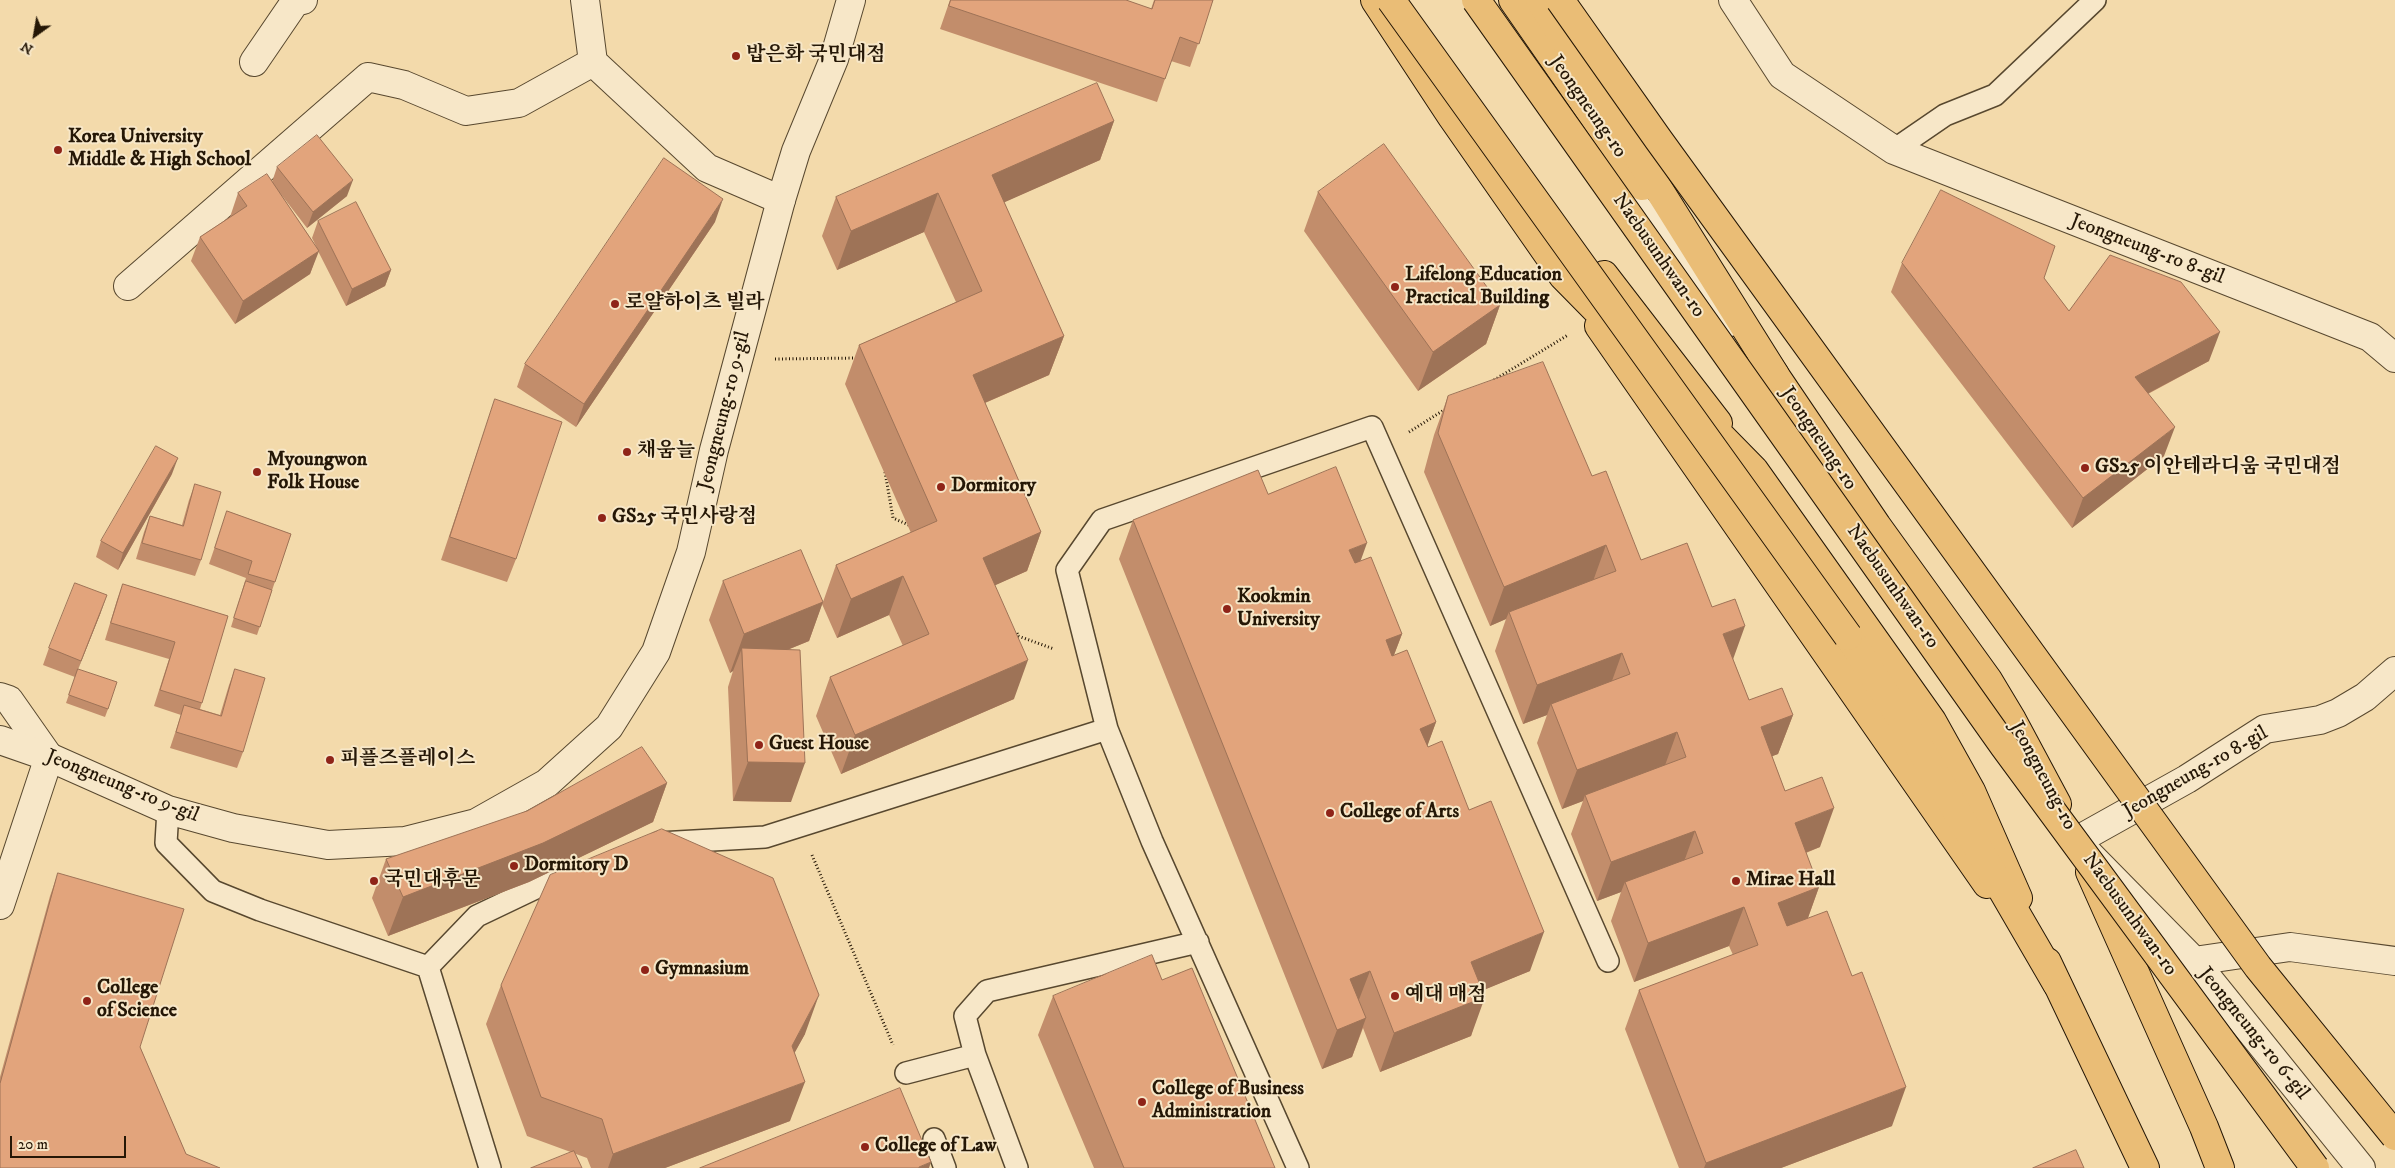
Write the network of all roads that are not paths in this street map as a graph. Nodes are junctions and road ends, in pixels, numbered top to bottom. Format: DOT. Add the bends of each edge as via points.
graph roads {
  1 [pos="302,0"];
  2 [pos="585,0"];
  3 [pos="851,0"];
  4 [pos="1375,0"];
  5 [pos="1391,0"];
  6 [pos="1467,0"];
  7 [pos="1476,0"];
  8 [pos="1512,0"];
  9 [pos="1540,0"];
  10 [pos="1560,0"];
  11 [pos="1733,0"];
  12 [pos="2096,0"];
  13 [pos="254,62"];
  14 [pos="593,62"];
  15 [pos="1452,117"];
  16 [pos="1894,150"];
  17 [pos="780,200"];
  18 [pos="1563,276"];
  19 [pos="128,286"];
  20 [pos="2395,358"];
  21 [pos="1775,375"];
  22 [pos="1754,470"];
  23 [pos="2395,671"];
  24 [pos="0,697"];
  25 [pos="1107,729"];
  26 [pos="0,740"];
  27 [pos="49,757"];
  28 [pos="168,810"];
  29 [pos="2076,841"];
  30 [pos="641,848"];
  31 [pos="590,867"];
  32 [pos="0,905"];
  33 [pos="1198,942"];
  34 [pos="1608,961"];
  35 [pos="2194,961"];
  36 [pos="2395,961"];
  37 [pos="428,967"];
  38 [pos="2057,984"];
  39 [pos="975,1055"];
  40 [pos="906,1073"];
  41 [pos="2395,1136"];
  42 [pos="934,1139"];
  43 [pos="490,1168"];
  44 [pos="945,1168"];
  45 [pos="1017,1168"];
  46 [pos="1298,1168"];
  47 [pos="2145,1168"];
  48 [pos="2220,1168"];
  49 [pos="2315,1168"];
  50 [pos="2360,1168"];
  1 -- 13 [label="street" via="294,2"];
  2 -- 14 [label="street"];
  3 -- 17 [label="street, Jeongneung-ro 9-gil" via="834,59 796,151"];
  4 -- 15 [label="main road"];
  5 -- 38 [label="main road, bridge" via="1848,636 1918,743"];
  6 -- 21 [label="street"];
  7 -- 49 [label="main road, Naebusunhwan-ro, bridge" via="2004,746"];
  8 -- 21 [label="main road, Jeongneung-ro"];
  9 -- 21 [label="main road"];
  10 -- 41 [label="main road, bridge" via="2252,959"];
  11 -- 16 [label="street, Jeongneung-ro 8-gil" via="1782,75"];
  12 -- 16 [label="lane" via="1995,94 1945,115"];
  14 -- 17 [label="street" via="707,168"];
  14 -- 19 [label="street" via="519,103 466,110 404,85 368,77"];
  15 -- 18 [label="main road"];
  15 -- 22 [label="main road" via="1593,260"];
  16 -- 20 [label="street, Jeongneung-ro 8-gil" via="2370,337"];
  17 -- 28 [label="street, Jeongneung-ro 9-gil" via="714,450 691,552 656,652 609,727 547,783 476,823 405,841 328,845 233,828"];
  18 -- 22 [label="main road"];
  18 -- 38 [label="main road"];
  21 -- 29 [label="main road, Jeongneung-ro" via="1877,526 1988,680"];
  22 -- 38 [label="main road" via="1936,729 1971,790"];
  23 -- 29 [label="street, Jeongneung-ro 8-gil" via="2365,697 2338,713 2320,720 2265,729 2187,779"];
  24 -- 27 [label="street" via="9,700"];
  25 -- 30 [label="lane" via="765,837 665,841"];
  25 -- 33 [label="lane" via="1152,841"];
  25 -- 34 [label="lane" via="1067,570 1102,520 1372,427"];
  26 -- 27 [label="street, Jeongneung-ro 9-gil"];
  27 -- 28 [label="street, Jeongneung-ro 9-gil"];
  27 -- 32 [label="street"];
  28 -- 37 [label="lane" via="166,843 213,891"];
  29 -- 35 [label="street, Jeongneung-ro 6-gil"];
  29 -- 48 [label="main road, Jeongneung-ro"];
  31 -- 37 [label="lane" via="544,884 477,916"];
  33 -- 39 [label="lane" via="987,991 965,1016"];
  33 -- 46 [label="lane"];
  35 -- 36 [label="street" via="2290,947"];
  35 -- 50 [label="street, Jeongneung-ro 6-gil"];
  37 -- 43 [label="lane"];
  38 -- 47 [label="main road"];
  39 -- 40 [label="lane"];
  39 -- 45 [label="lane"];
  42 -- 44 [label="lane"];
}
